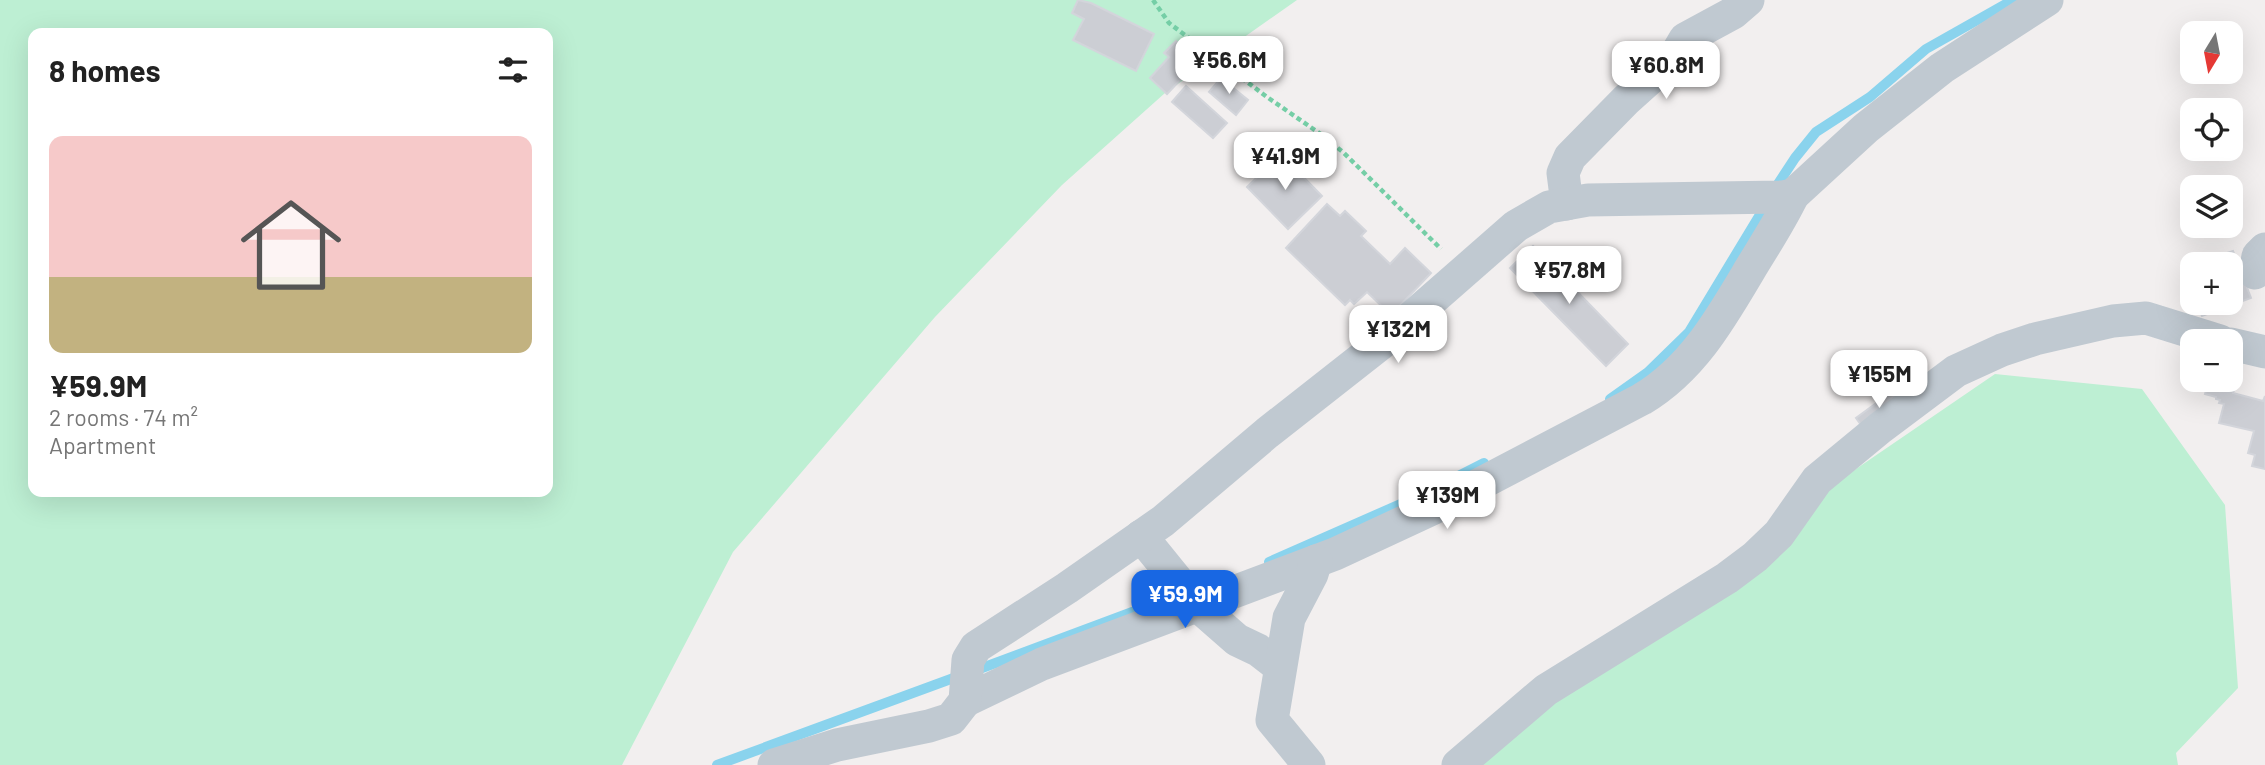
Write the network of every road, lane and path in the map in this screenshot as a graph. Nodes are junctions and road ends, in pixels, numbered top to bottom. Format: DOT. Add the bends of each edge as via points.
graph roads {
  1 [pos="1153,0"];
  2 [pos="1748,0"];
  3 [pos="2047,0"];
  4 [pos="1793,195"];
  5 [pos="1567,204"];
  6 [pos="1467,267"];
  7 [pos="2181,329"];
  8 [pos="2243,347"];
  9 [pos="2265,352"];
  10 [pos="1141,536"];
  11 [pos="1316,561"];
  12 [pos="1197,605"];
  13 [pos="1280,667"];
  14 [pos="965,701"];
  15 [pos="775,765"];
  16 [pos="1309,765"];
  17 [pos="1458,765"];
  1 -- 6 [label="path" via="1169,23 1337,147 1446,253"];
  2 -- 5 [label="street" via="1685,39 1675,56 1570,157 1563,173"];
  3 -- 4 [label="street" via="1942,68 1866,128"];
  4 -- 5 [label="street"];
  4 -- 11 [label="street" via="1712,332 1664,386 1434,508"];
  5 -- 6 [label="street" via="1549,207 1516,226"];
  6 -- 10 [label="street" via="1388,338"];
  7 -- 17 [label="street" via="2146,318 2113,321 2035,339 1956,371 1817,480 1779,534 1755,557 1546,690"];
  8 -- 9 [label="street"];
  10 -- 12 [label="street"];
  10 -- 14 [label="street" via="1068,589 976,646 968,660"];
  11 -- 12 [label="street"];
  11 -- 13 [label="street" via="1289,618"];
  12 -- 13 [label="street" via="1237,640"];
  12 -- 14 [label="street" via="1042,664"];
  13 -- 16 [label="street" via="1272,720"];
  14 -- 15 [label="street" via="951,719 836,745"];
}
